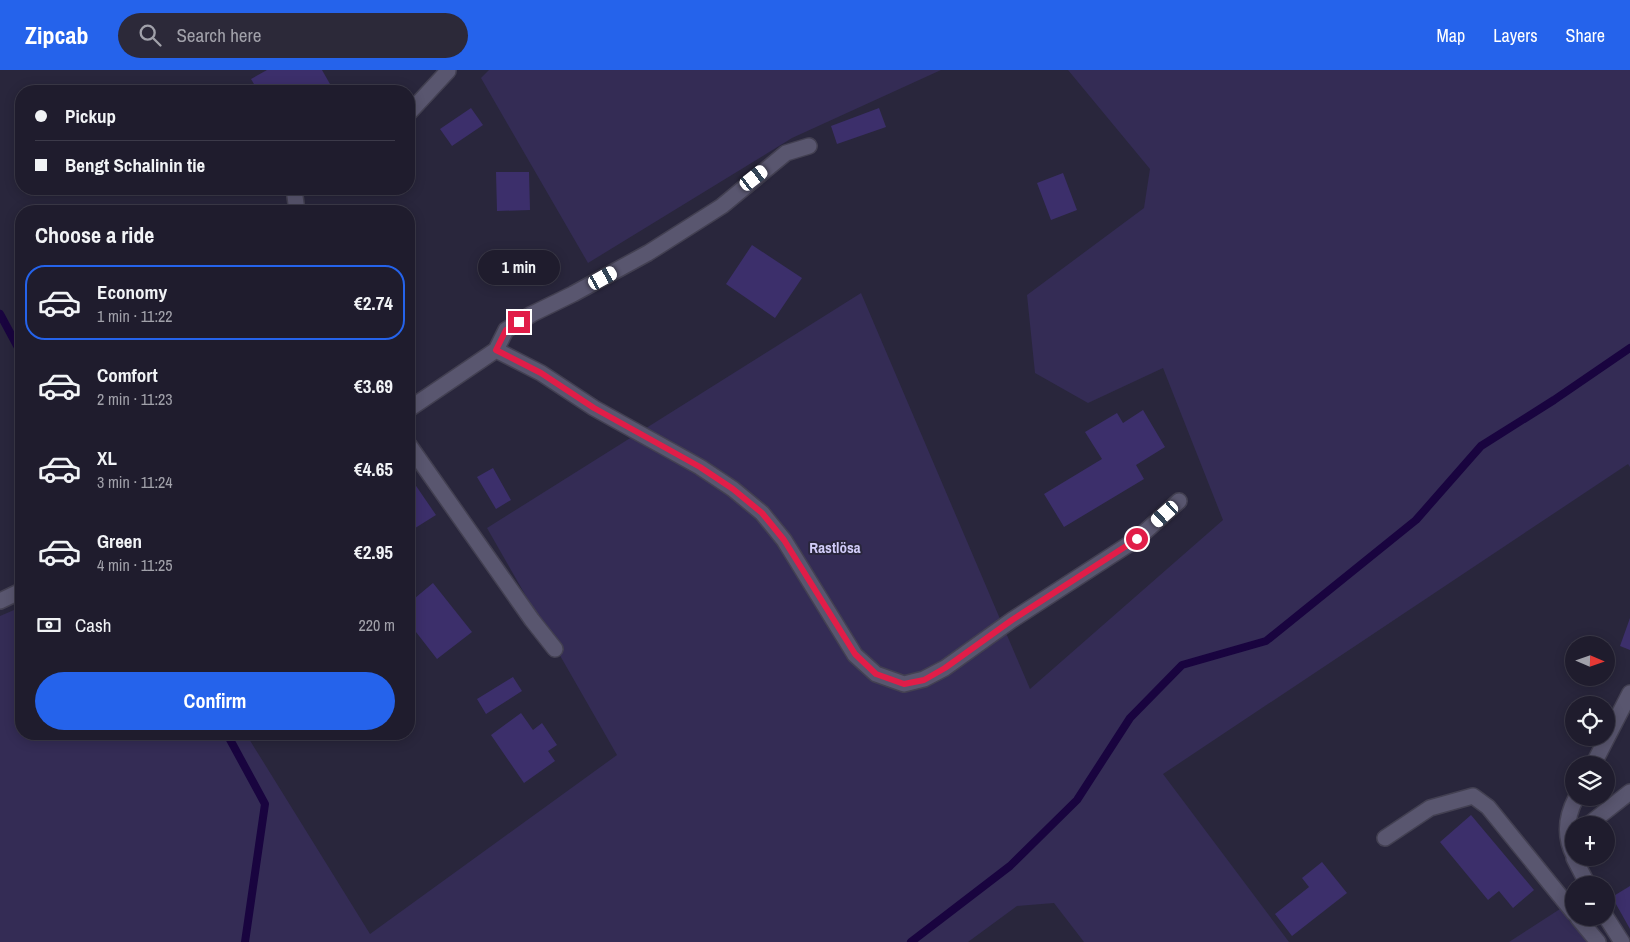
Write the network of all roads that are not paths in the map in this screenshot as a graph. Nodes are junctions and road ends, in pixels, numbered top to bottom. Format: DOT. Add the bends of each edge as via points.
graph roads {
  1 [pos="448,71"];
  2 [pos="415,107"];
  3 [pos="809,146"];
  4 [pos="496,350"];
  5 [pos="415,405"];
  6 [pos="415,454"];
  7 [pos="1179,501"];
  8 [pos="15,595"];
  9 [pos="0,601"];
  10 [pos="555,649"];
  11 [pos="1630,693"];
  12 [pos="1598,756"];
  13 [pos="1630,792"];
  14 [pos="1599,816"];
  15 [pos="1386,838"];
  16 [pos="1565,902"];
  17 [pos="1585,926"];
  18 [pos="1612,926"];
  19 [pos="1598,942"];
  20 [pos="1622,942"];
  1 -- 2 [label="street"];
  3 -- 4 [label="street" via="786,153 722,206 648,253 506,330"];
  4 -- 5 [label="street"];
  4 -- 7 [label="street" via="541,373 594,408 733,489 762,513 784,540 855,654 876,674 904,684 924,680 945,668 1137,539"];
  6 -- 10 [label="street"];
  8 -- 9 [label="street"];
  11 -- 12 [label="street"];
  13 -- 14 [label="street"];
  15 -- 16 [label="street" via="1430,808 1474,796 1488,807"];
  17 -- 19 [label="street"];
  18 -- 20 [label="street"];
}
